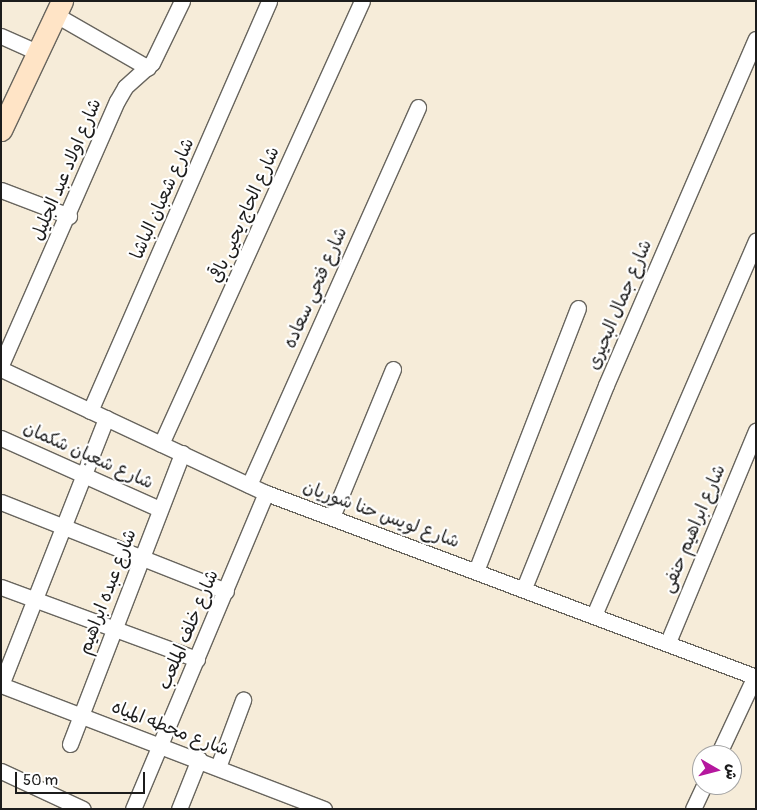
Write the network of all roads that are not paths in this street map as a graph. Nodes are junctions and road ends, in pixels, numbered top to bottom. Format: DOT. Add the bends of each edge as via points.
graph roads {
  1 [pos="182,1"];
  2 [pos="270,1"];
  3 [pos="362,1"];
  4 [pos="59,8"];
  5 [pos="1,36"];
  6 [pos="756,39"];
  7 [pos="38,52"];
  8 [pos="148,68"];
  9 [pos="418,107"];
  10 [pos="1,130"];
  11 [pos="1,190"];
  12 [pos="69,216"];
  13 [pos="756,240"];
  14 [pos="578,308"];
  15 [pos="1,365"];
  16 [pos="1,369"];
  17 [pos="393,369"];
  18 [pos="90,411"];
  19 [pos="106,418"];
  20 [pos="756,431"];
  21 [pos="1,438"];
  22 [pos="161,444"];
  23 [pos="182,453"];
  24 [pos="84,475"];
  25 [pos="249,485"];
  26 [pos="266,493"];
  27 [pos="1,502"];
  28 [pos="160,509"];
  29 [pos="332,518"];
  30 [pos="64,526"];
  31 [pos="142,557"];
  32 [pos="476,571"];
  33 [pos="1,588"];
  34 [pos="524,588"];
  35 [pos="226,591"];
  36 [pos="34,600"];
  37 [pos="594,615"];
  38 [pos="114,629"];
  39 [pos="668,642"];
  40 [pos="8,646"];
  41 [pos="197,659"];
  42 [pos="755,676"];
  43 [pos="1,685"];
  44 [pos="242,700"];
  45 [pos="81,715"];
  46 [pos="70,744"];
  47 [pos="161,745"];
  48 [pos="723,745"];
  49 [pos="199,760"];
  50 [pos="218,767"];
  51 [pos="1,771"];
  52 [pos="699,795"];
  53 [pos="82,809"];
  54 [pos="133,809"];
  55 [pos="179,809"];
  56 [pos="324,809"];
  57 [pos="693,809"];
  1 -- 8 [label="street, شارع اولاد عبد الجليل"];
  2 -- 18 [label="street, شارع شعبان الباشا"];
  3 -- 22 [label="street, شارع الحاج يحيى باقي"];
  4 -- 7 [label="main road"];
  4 -- 8 [label="street"];
  5 -- 7 [label="street"];
  6 -- 34 [label="street, شارع جمال البحيرى" via="606,385"];
  7 -- 10 [label="main road"];
  8 -- 12 [label="street, شارع اولاد عبد الجليل" via="125,87 117,101"];
  9 -- 25 [label="street, شارع فتحي سعاده"];
  11 -- 12 [label="street"];
  12 -- 15 [label="street, شارع اولاد عبد الجليل"];
  13 -- 37 [label="street"];
  14 -- 32 [label="street"];
  16 -- 18 [label="street, شارع لويس حنا شوريان"];
  17 -- 29 [label="street"];
  18 -- 19 [label="street, شارع لويس حنا شوريان"];
  19 -- 22 [label="street, شارع لويس حنا شوريان"];
  19 -- 24 [label="street"];
  20 -- 39 [label="street, شارع ابراهيم حنفى"];
  21 -- 24 [label="street, شارع شعبان شكمان"];
  22 -- 23 [label="street, شارع لويس حنا شوريان"];
  23 -- 25 [label="street, شارع لويس حنا شوريان"];
  23 -- 28 [label="street, شارع عبده ابراهيم"];
  24 -- 28 [label="street, شارع شعبان شكمان"];
  24 -- 30 [label="street"];
  25 -- 26 [label="street, شارع لويس حنا شوريان"];
  26 -- 29 [label="street, شارع لويس حنا شوريان"];
  26 -- 35 [label="street, شارع خلف الملعب"];
  27 -- 30 [label="street"];
  28 -- 31 [label="street, شارع عبده ابراهيم"];
  29 -- 32 [label="street, شارع لويس حنا شوريان"];
  30 -- 31 [label="street"];
  30 -- 36 [label="street"];
  31 -- 35 [label="street"];
  31 -- 38 [label="street, شارع عبده ابراهيم"];
  32 -- 34 [label="street, شارع لويس حنا شوريان"];
  33 -- 36 [label="street"];
  34 -- 37 [label="street, شارع لويس حنا شوريان"];
  35 -- 41 [label="street, شارع خلف الملعب"];
  36 -- 38 [label="street"];
  36 -- 40 [label="street"];
  37 -- 39 [label="street, شارع لويس حنا شوريان"];
  38 -- 41 [label="street"];
  38 -- 45 [label="street, شارع عبده ابراهيم"];
  39 -- 42 [label="street, شارع لويس حنا شوريان"];
  40 -- 43 [label="street"];
  41 -- 47 [label="street, شارع خلف الملعب"];
  42 -- 48 [label="street"];
  43 -- 45 [label="street, شارع محطه المياه"];
  44 -- 50 [label="street"];
  45 -- 46 [label="street, شارع عبده ابراهيم"];
  45 -- 47 [label="street, شارع محطه المياه"];
  47 -- 49 [label="street, شارع محطه المياه"];
  47 -- 54 [label="street, شارع خلف الملعب"];
  49 -- 50 [label="street, شارع محطه المياه"];
  49 -- 55 [label="street"];
  50 -- 56 [label="street, شارع محطه المياه"];
  51 -- 53 [label="street"];
  52 -- 57 [label="street"];
}
